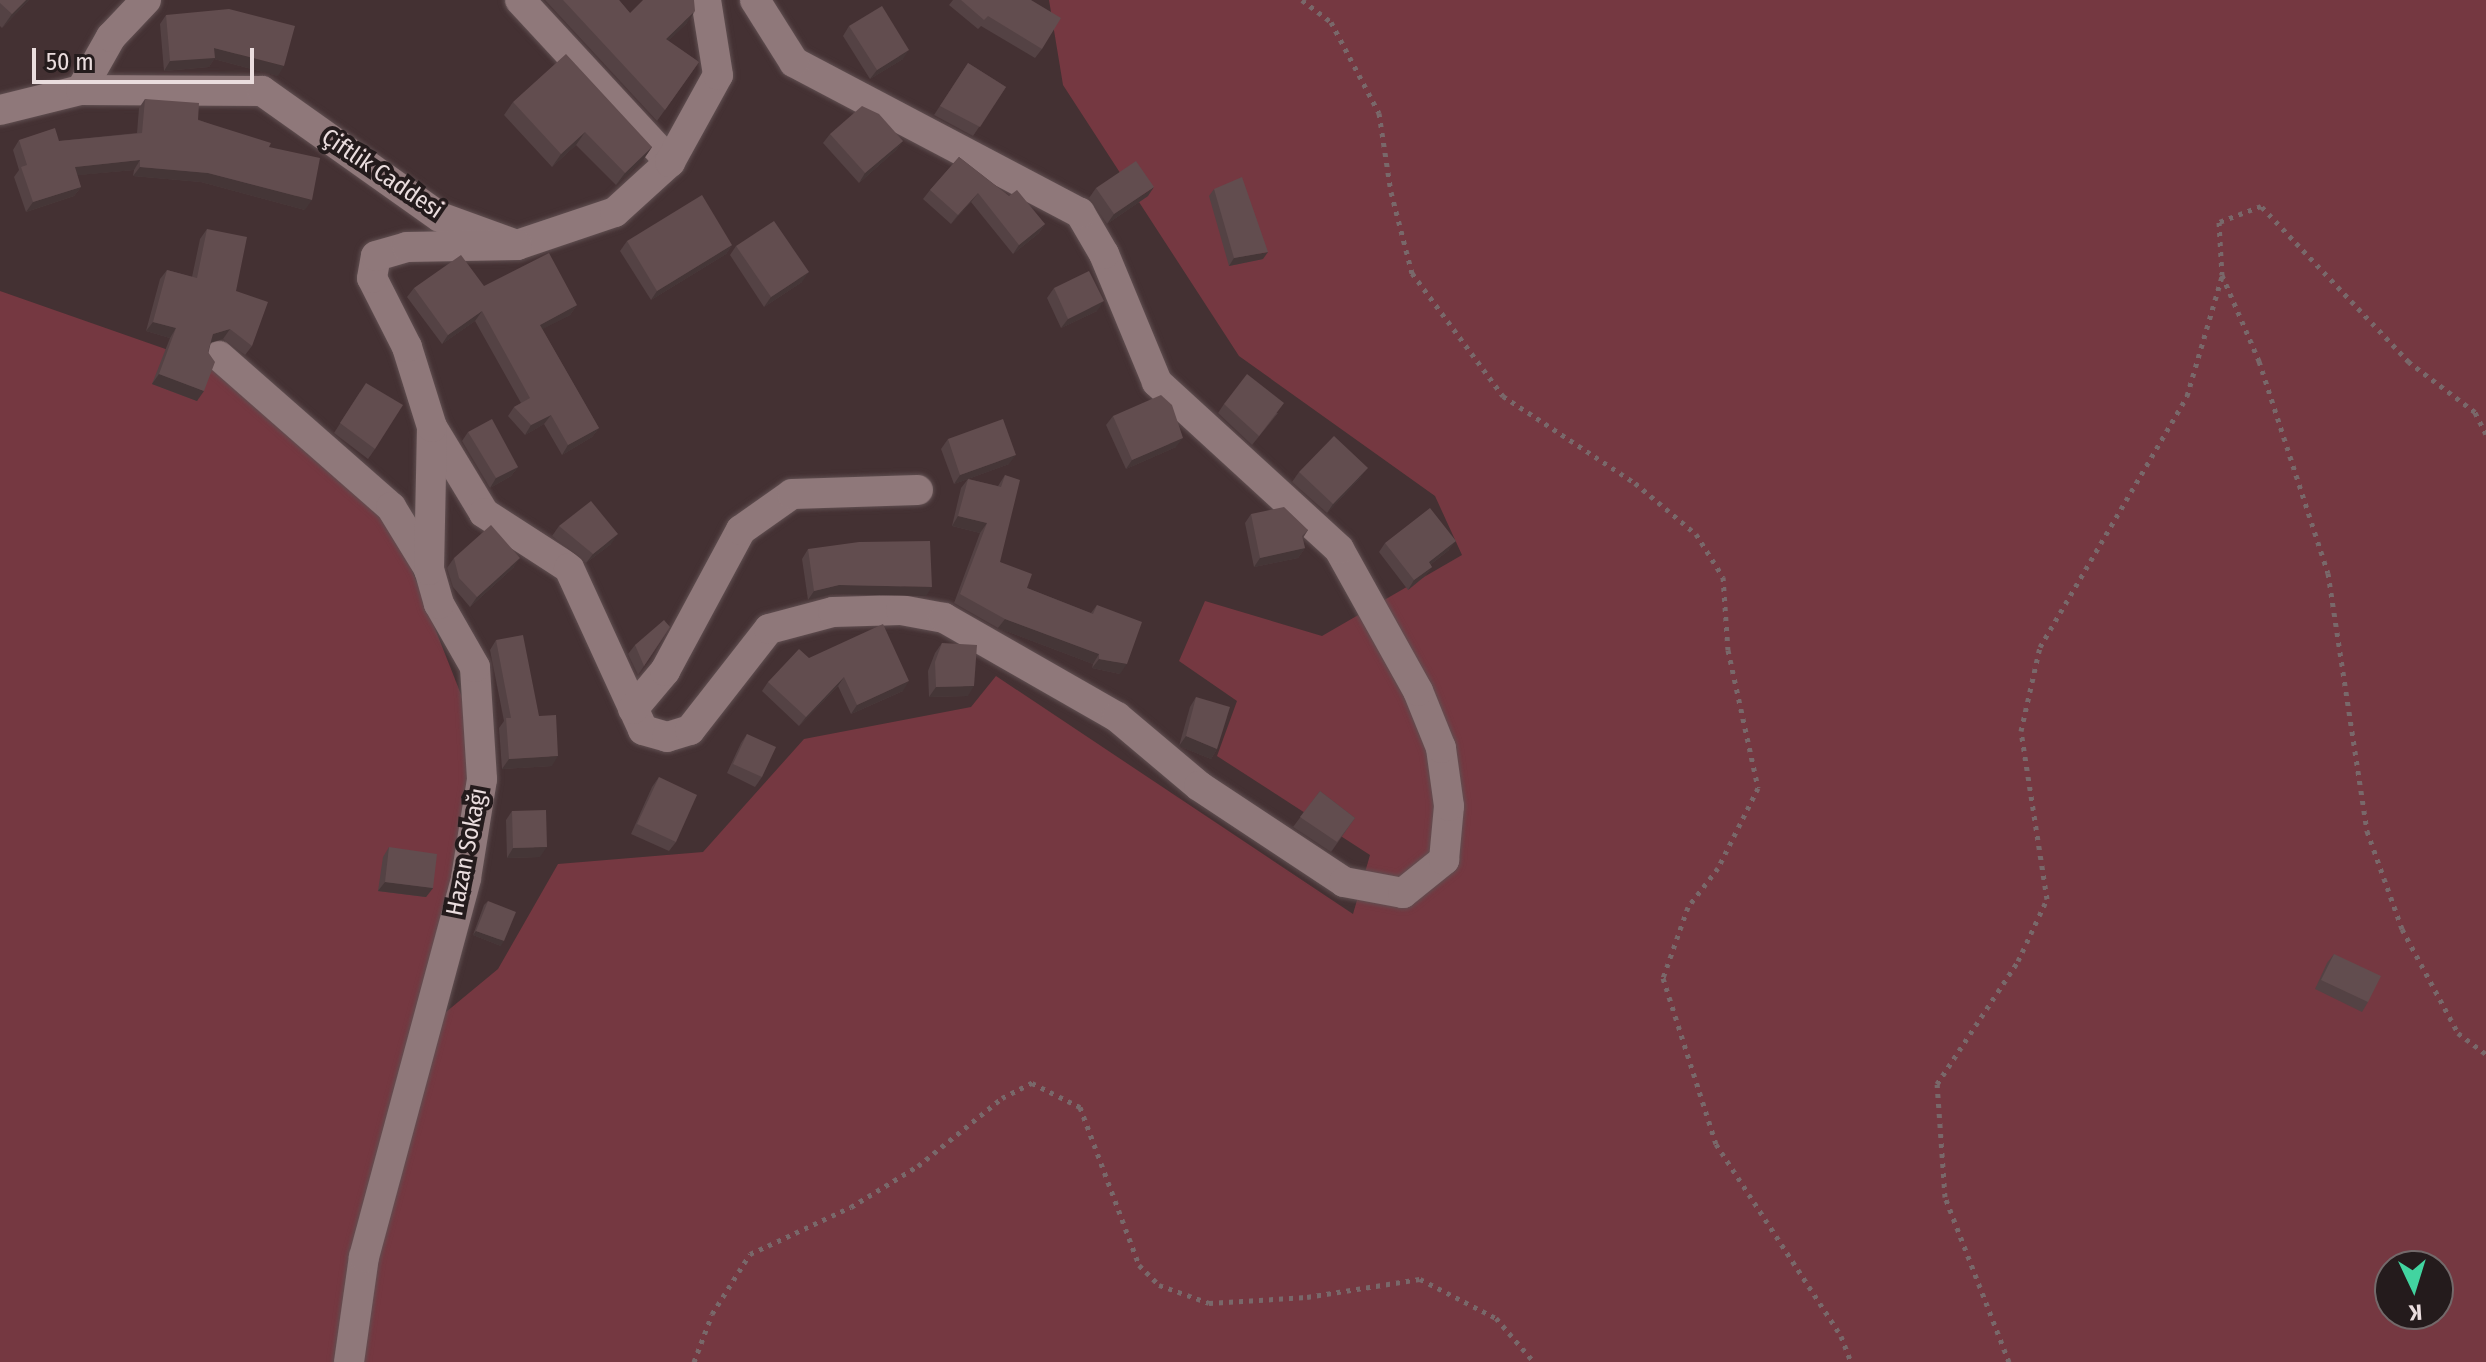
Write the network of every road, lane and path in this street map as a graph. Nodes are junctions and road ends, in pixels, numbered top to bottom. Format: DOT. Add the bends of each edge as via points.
graph roads {
  1 [pos="146,0"];
  2 [pos="520,0"];
  3 [pos="706,0"];
  4 [pos="755,0"];
  5 [pos="1302,0"];
  6 [pos="81,90"];
  7 [pos="0,110"];
  8 [pos="670,162"];
  9 [pos="517,245"];
  10 [pos="2222,275"];
  11 [pos="219,356"];
  12 [pos="432,427"];
  13 [pos="2486,434"];
  14 [pos="918,490"];
  15 [pos="429,570"];
  16 [pos="633,709"];
  17 [pos="2486,1054"];
  18 [pos="349,1362"];
  19 [pos="694,1362"];
  20 [pos="1534,1362"];
  21 [pos="1851,1362"];
  22 [pos="2009,1362"];
  1 -- 6 [label="street" via="111,37"];
  2 -- 8 [label="street"];
  3 -- 8 [label="street" via="718,75"];
  4 -- 16 [label="street" via="794,62 1080,213 1104,254 1157,382 1339,549 1418,691 1441,748 1449,806 1444,860 1403,893 1344,882 1199,786 1117,717 944,618 901,610 833,612 769,629 690,730 667,737 643,730"];
  5 -- 21 [label="path" via="1331,22 1379,113 1391,192 1412,273 1503,396 1635,483 1696,534 1723,577 1728,650 1758,788 1718,868 1688,907 1663,978 1716,1144 1841,1336"];
  6 -- 7 [label="street, Çiftlik Caddesi"];
  6 -- 9 [label="street, Çiftlik Caddesi" via="262,91 440,217"];
  8 -- 9 [label="street" via="615,212"];
  9 -- 12 [label="street, Hazan Sokağı" via="407,247 376,256 372,278 407,347"];
  10 -- 13 [label="path" via="2219,222 2261,206 2409,362 2475,412"];
  10 -- 17 [label="path" via="2259,361 2328,573 2367,831 2402,929 2458,1033"];
  10 -- 22 [label="path" via="2187,396 2040,647 2021,731 2047,899 2018,961 1937,1084 1945,1197"];
  11 -- 15 [label="street" via="391,507"];
  12 -- 15 [label="street, Hazan Sokağı"];
  12 -- 16 [label="street" via="484,513 569,568"];
  14 -- 16 [label="street" via="792,494 741,530 665,671"];
  15 -- 18 [label="street, Hazan Sokağı" via="439,604 475,667 482,779 466,878 364,1257"];
  19 -- 20 [label="path" via="712,1314 750,1254 851,1207 918,1166 1002,1098 1032,1083 1080,1107 1139,1265 1159,1285 1209,1303 1307,1297 1420,1279 1496,1318"];
}
